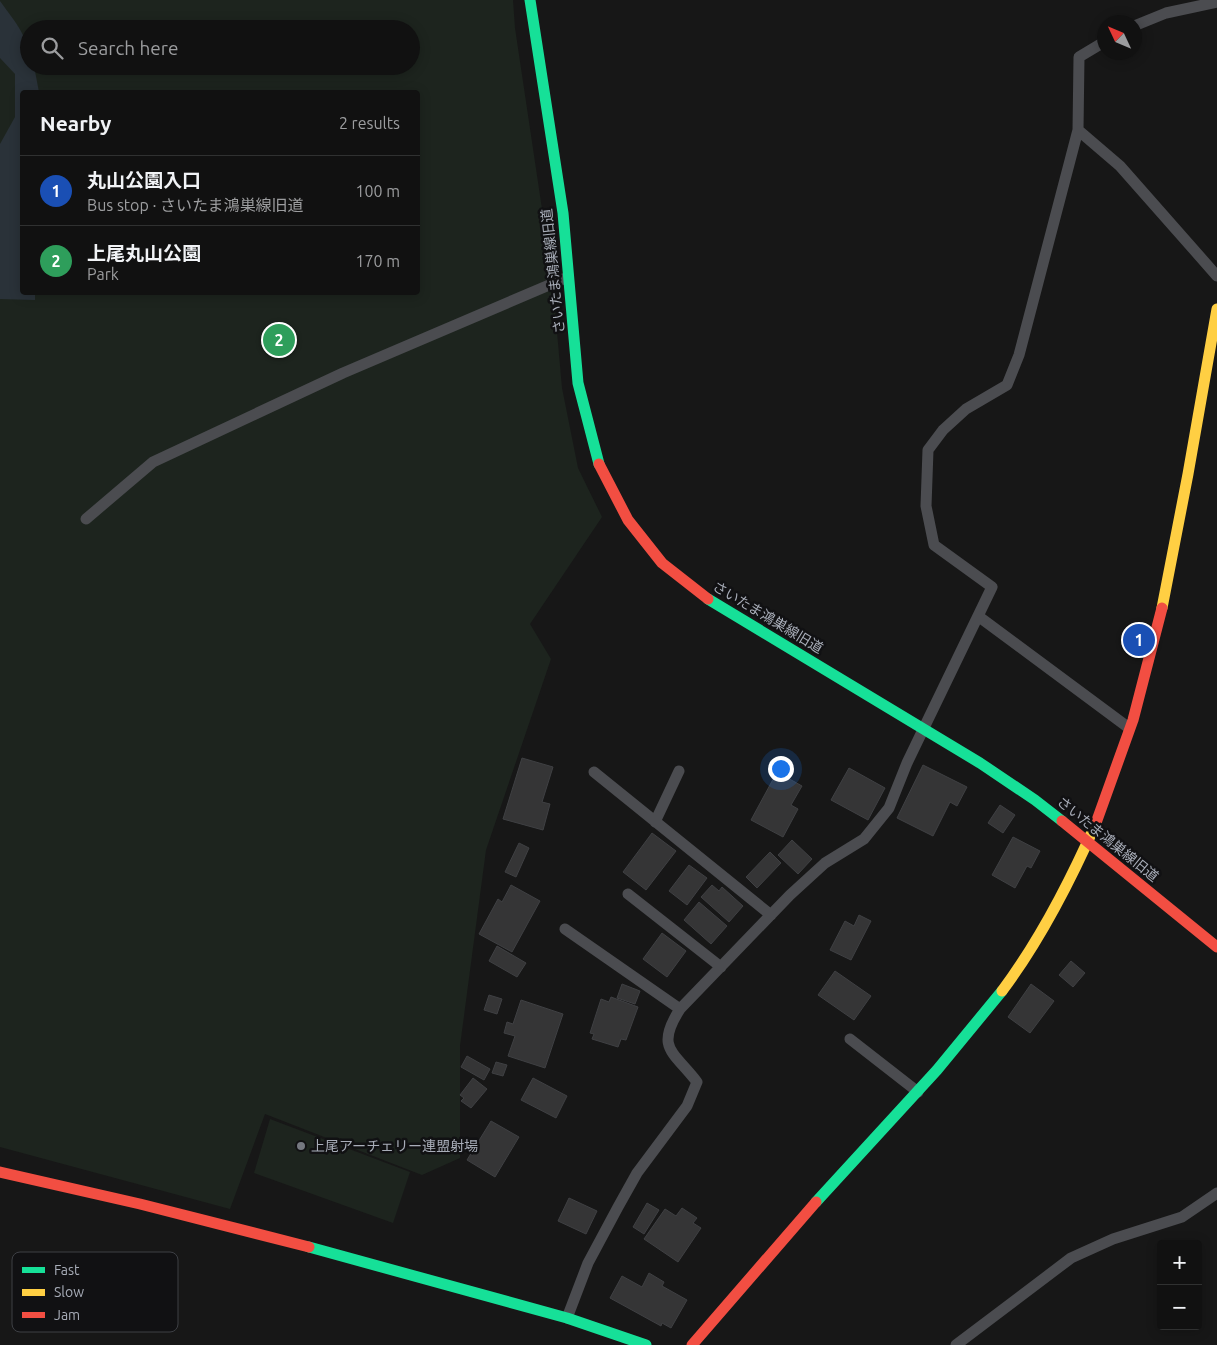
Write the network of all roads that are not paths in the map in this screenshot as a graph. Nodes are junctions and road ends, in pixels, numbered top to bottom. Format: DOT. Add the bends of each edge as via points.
graph roads {
  1 [pos="530,0"];
  2 [pos="1217,2"];
  3 [pos="1142,23"];
  4 [pos="1097,46"];
  5 [pos="1078,130"];
  6 [pos="570,276"];
  7 [pos="1217,276"];
  8 [pos="1217,309"];
  9 [pos="86,519"];
  10 [pos="978,616"];
  11 [pos="924,729"];
  12 [pos="1131,730"];
  13 [pos="679,771"];
  14 [pos="594,772"];
  15 [pos="655,822"];
  16 [pos="1088,843"];
  17 [pos="628,894"];
  18 [pos="771,915"];
  19 [pos="566,929"];
  20 [pos="1217,947"];
  21 [pos="721,968"];
  22 [pos="680,1009"];
  23 [pos="850,1039"];
  24 [pos="918,1092"];
  25 [pos="0,1172"];
  26 [pos="1217,1193"];
  27 [pos="567,1318"];
  28 [pos="646,1345"];
  29 [pos="692,1345"];
  30 [pos="956,1345"];
  1 -- 6 [label="street, さいたま鴻巣線旧道"];
  2 -- 3 [label="lane" via="1166,13"];
  4 -- 5 [label="lane" via="1079,57"];
  5 -- 7 [label="lane" via="1120,166"];
  5 -- 10 [label="lane" via="1018,356 1006,385 966,409 943,430 928,450 926,506 934,545 992,587"];
  6 -- 9 [label="lane" via="343,373 153,462"];
  6 -- 11 [label="street, さいたま鴻巣線旧道" via="578,383 594,452 628,520 662,562 712,602"];
  8 -- 12 [label="street" via="1164,598"];
  10 -- 11 [label="lane"];
  10 -- 12 [label="lane"];
  11 -- 16 [label="street, さいたま鴻巣線旧道" via="1036,800"];
  11 -- 18 [label="lane" via="889,808 864,839 825,863"];
  12 -- 16 [label="street"];
  13 -- 15 [label="lane"];
  14 -- 15 [label="lane"];
  15 -- 18 [label="lane"];
  16 -- 20 [label="street, さいたま鴻巣線旧道"];
  16 -- 24 [label="street" via="1031,949 979,1023"];
  17 -- 21 [label="lane"];
  18 -- 21 [label="lane"];
  19 -- 22 [label="lane"];
  21 -- 22 [label="lane"];
  22 -- 27 [label="lane" via="666,1039 671,1053 697,1082 687,1106 636,1173 588,1263"];
  23 -- 24 [label="lane"];
  24 -- 29 [label="street" via="834,1182"];
  25 -- 27 [label="street" via="162,1209 396,1269"];
  26 -- 30 [label="lane" via="1182,1217 1113,1239 1071,1258"];
  27 -- 28 [label="street"];
}
